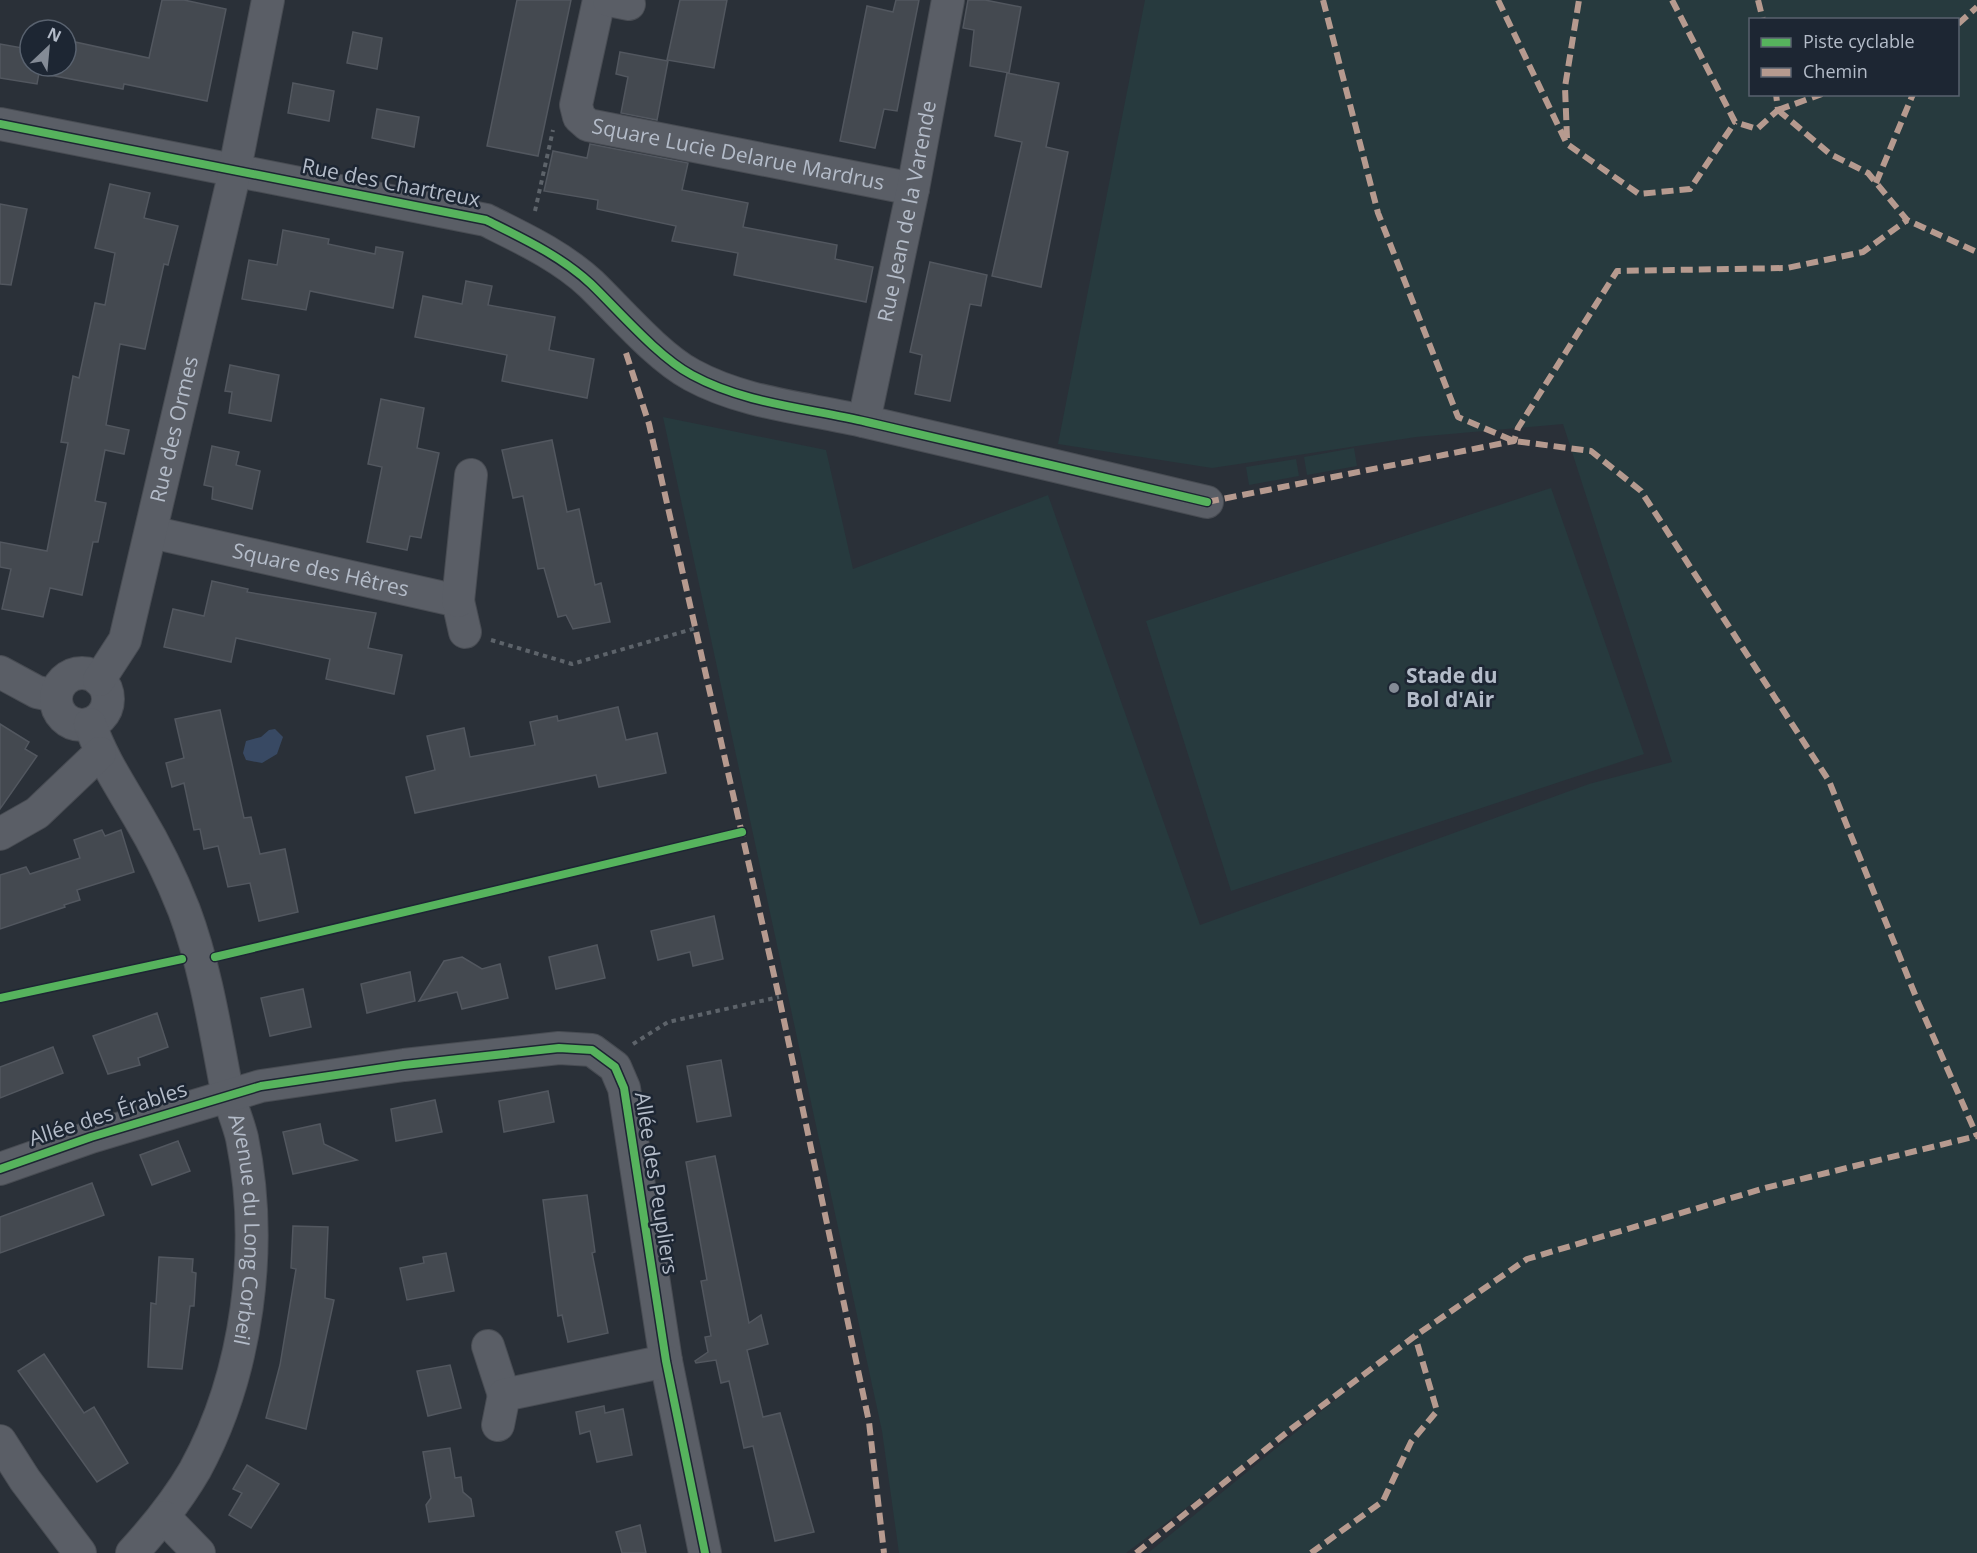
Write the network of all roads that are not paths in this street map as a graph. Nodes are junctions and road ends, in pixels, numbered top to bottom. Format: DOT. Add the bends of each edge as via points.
graph roads {
  1 [pos="268,0"];
  2 [pos="948,0"];
  3 [pos="612,1"];
  4 [pos="0,124"];
  5 [pos="235,171"];
  6 [pos="913,189"];
  7 [pos="864,421"];
  8 [pos="471,476"];
  9 [pos="1207,502"];
  10 [pos="151,532"];
  11 [pos="458,601"];
  12 [pos="465,632"];
  13 [pos="0,672"];
  14 [pos="99,680"];
  15 [pos="56,696"];
  16 [pos="90,723"];
  17 [pos="100,753"];
  18 [pos="0,834"];
  19 [pos="228,1095"];
  20 [pos="0,1169"];
  21 [pos="488,1346"];
  22 [pos="666,1361"];
  23 [pos="0,1442"];
  24 [pos="164,1517"];
  25 [pos="80,1553"];
  26 [pos="132,1553"];
  27 [pos="199,1553"];
  28 [pos="705,1553"];
  1 -- 5 [label="street, Rue des Ormes"];
  2 -- 6 [label="street, Rue Jean de la Varende"];
  3 -- 6 [label="street, Square Lucie Delarue Mardrus" via="576,105 579,117 588,125"];
  4 -- 5 [label="street, Rue des Chartreux"];
  5 -- 7 [label="street, Rue des Chartreux" via="486,220 525,239 589,282 641,334 690,374 731,393"];
  5 -- 10 [label="street, Rue des Ormes"];
  6 -- 7 [label="street, Rue Jean de la Varende"];
  7 -- 9 [label="street, Rue des Chartreux"];
  8 -- 11 [label="street"];
  10 -- 11 [label="street, Square des Hêtres"];
  10 -- 14 [label="street, Rue des Ormes" via="125,640"];
  11 -- 12 [label="street"];
  13 -- 15 [label="street" via="38,692"];
  14 -- 15 [label="street" via="85,673 69,676"];
  14 -- 16 [label="street" via="108,695 107,704 98,720"];
  15 -- 16 [label="street" via="65,719 73,724"];
  16 -- 17 [label="street, Avenue du Long Corbeil"];
  17 -- 18 [label="street" via="37,813"];
  17 -- 19 [label="street, Avenue du Long Corbeil" via="164,864 184,911 199,960"];
  19 -- 20 [label="street, Allée des Érables"];
  19 -- 22 [label="street, Allée des Peupliers" via="261,1086 404,1065 559,1048 592,1050 615,1066 624,1088"];
  19 -- 24 [label="street, Avenue du Long Corbeil" via="242,1137 248,1180 248,1288 237,1353 219,1417 194,1470"];
  21 -- 22 [label="street" via="501,1410"];
  22 -- 28 [label="street, Allée des Peupliers"];
  23 -- 25 [label="street"];
  24 -- 26 [label="street, Avenue du Long Corbeil"];
  24 -- 27 [label="street"];
}
